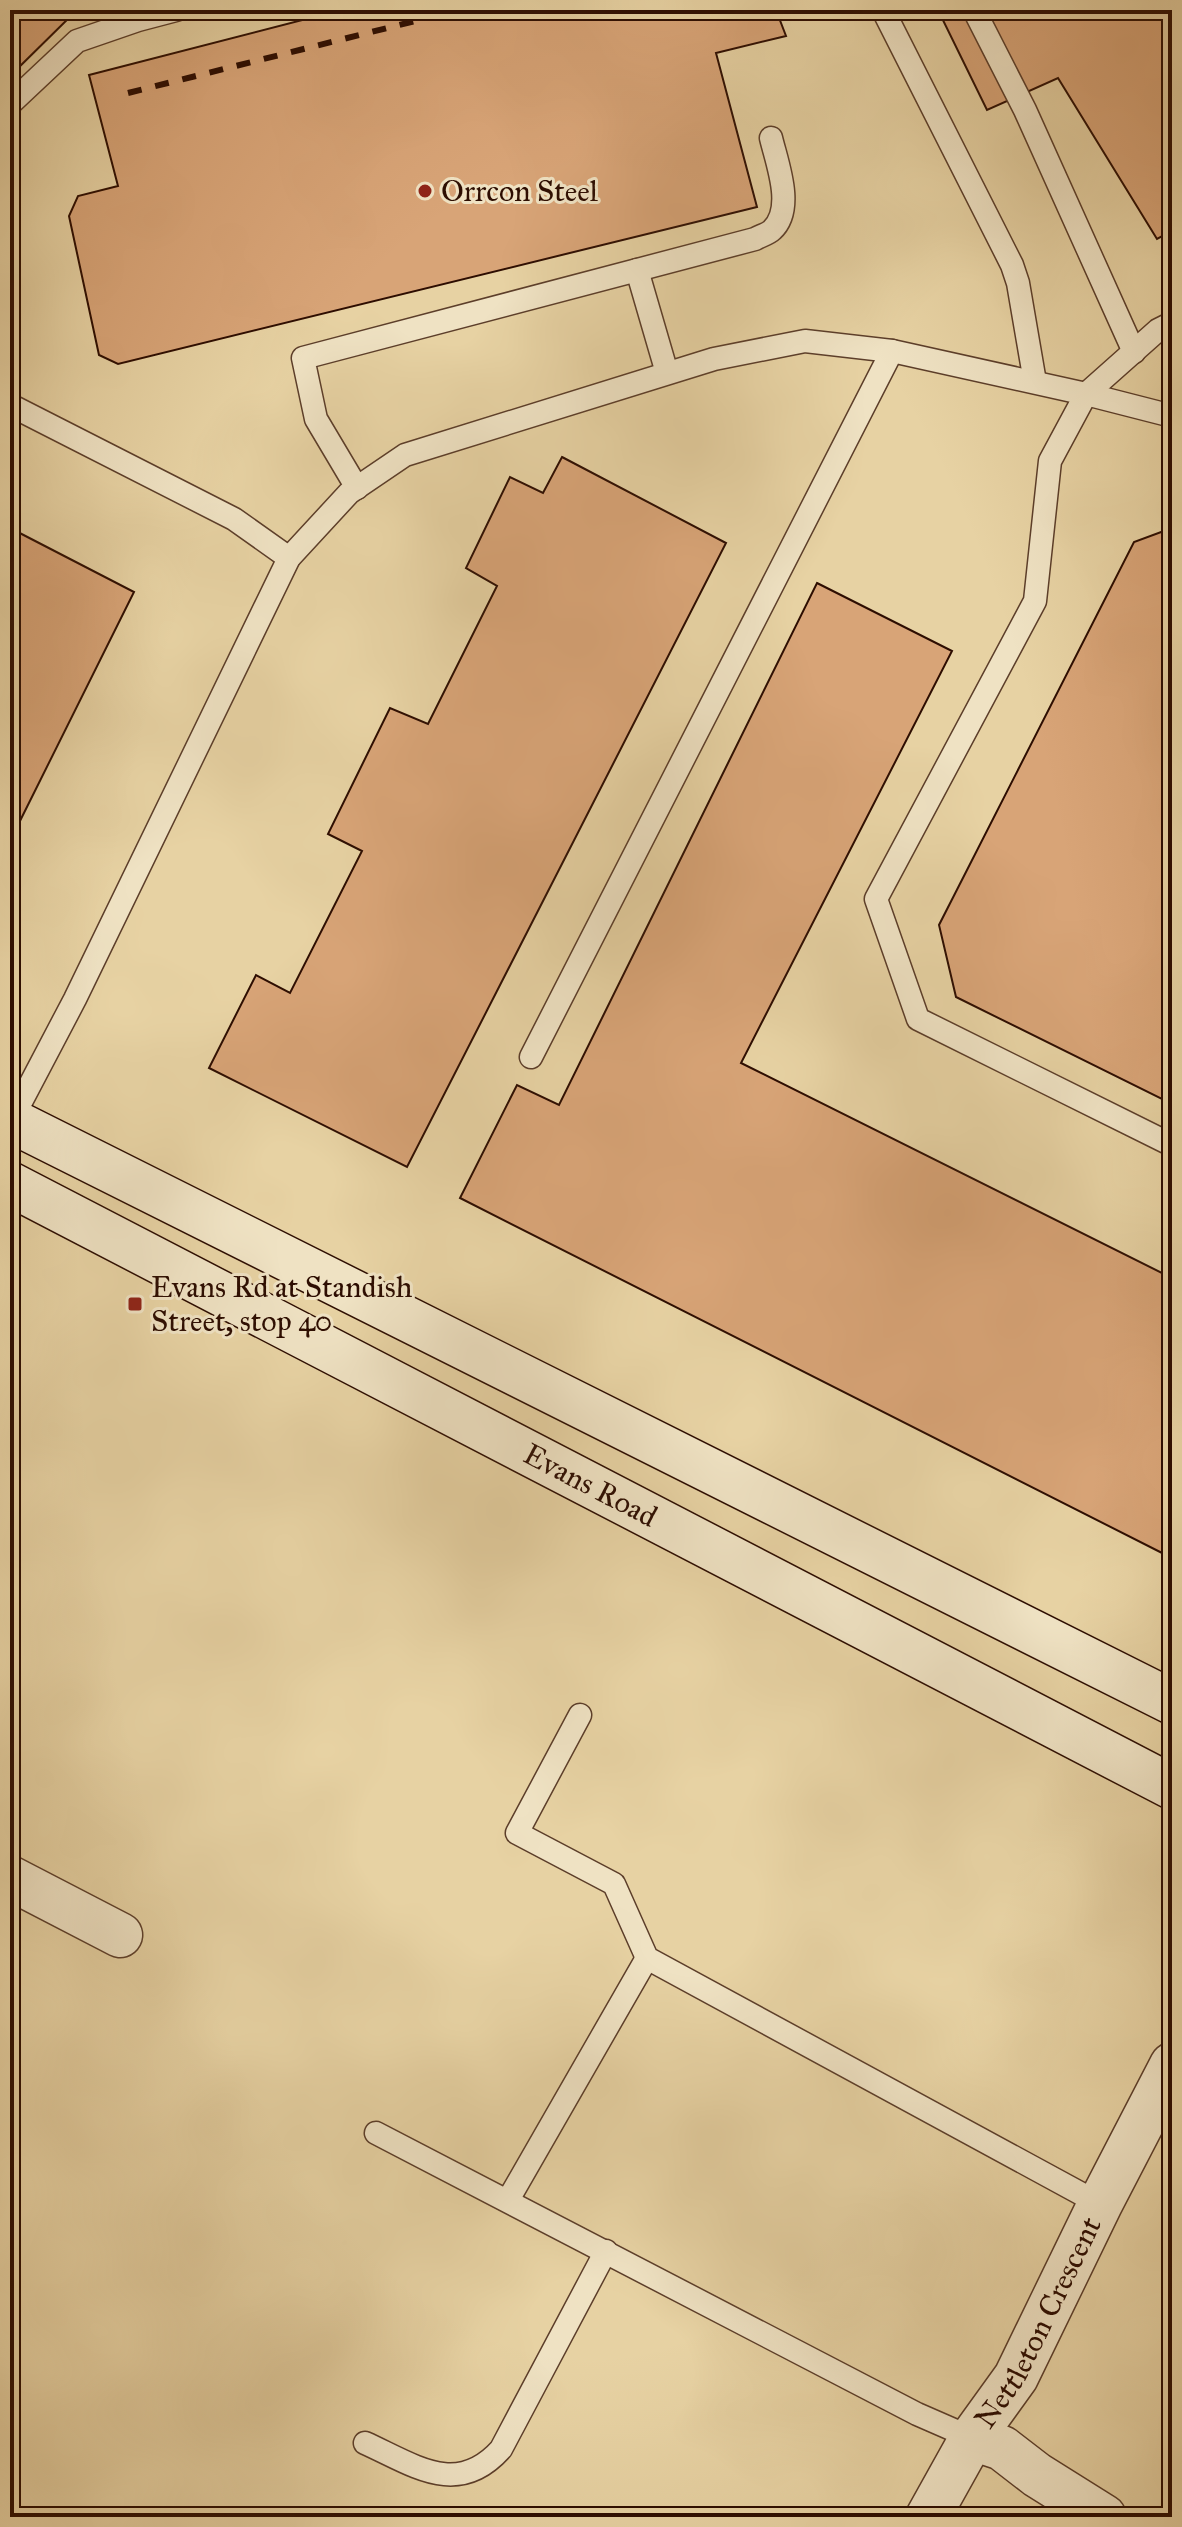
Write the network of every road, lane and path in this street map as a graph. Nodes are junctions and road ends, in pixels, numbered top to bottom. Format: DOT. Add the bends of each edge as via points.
graph roads {
  1 [pos="176,10"];
  2 [pos="883,10"];
  3 [pos="974,10"];
  4 [pos="10,104"];
  5 [pos="771,138"];
  6 [pos="637,270"];
  7 [pos="1172,323"];
  8 [pos="892,351"];
  9 [pos="1134,352"];
  10 [pos="667,373"];
  11 [pos="1035,382"];
  12 [pos="1086,394"];
  13 [pos="10,405"];
  14 [pos="1172,416"];
  15 [pos="357,488"];
  16 [pos="289,558"];
  17 [pos="531,1057"];
  18 [pos="10,1121"];
  19 [pos="1172,1145"];
  20 [pos="10,1184"];
  21 [pos="1172,1702"];
  22 [pos="580,1715"];
  23 [pos="1172,1787"];
  24 [pos="10,1878"];
  25 [pos="120,1935"];
  26 [pos="647,1958"];
  27 [pos="1172,2065"];
  28 [pos="376,2133"];
  29 [pos="508,2200"];
  30 [pos="1100,2204"];
  31 [pos="606,2251"];
  32 [pos="972,2438"];
  33 [pos="365,2443"];
  34 [pos="928,2517"];
  35 [pos="1104,2517"];
  1 -- 4 [label="lane" via="77,41"];
  2 -- 11 [label="lane" via="1012,265"];
  3 -- 9 [label="lane"];
  5 -- 6 [label="lane" via="782,188 782,209 774,229 755,239"];
  6 -- 10 [label="lane"];
  6 -- 15 [label="lane" via="303,358 316,419"];
  7 -- 9 [label="lane"];
  8 -- 10 [label="lane" via="805,341"];
  8 -- 11 [label="lane"];
  8 -- 17 [label="lane"];
  9 -- 12 [label="lane"];
  10 -- 15 [label="lane" via="405,455"];
  11 -- 12 [label="lane"];
  12 -- 14 [label="lane"];
  12 -- 19 [label="lane" via="1050,461 1035,601 876,899 918,1019"];
  13 -- 16 [label="lane" via="234,519"];
  15 -- 16 [label="lane"];
  16 -- 18 [label="lane" via="75,999"];
  18 -- 21 [label="main road"];
  20 -- 23 [label="main road, Evans Road"];
  22 -- 26 [label="lane" via="517,1833 614,1884"];
  24 -- 25 [label="main road"];
  26 -- 29 [label="lane"];
  26 -- 30 [label="lane"];
  27 -- 30 [label="main road, Nettleton Crescent"];
  28 -- 29 [label="lane"];
  29 -- 31 [label="lane"];
  30 -- 32 [label="main road, Nettleton Crescent" via="1016,2377"];
  31 -- 32 [label="lane"];
  31 -- 33 [label="lane" via="501,2449 489,2462 470,2473 448,2476"];
  32 -- 34 [label="main road"];
  32 -- 35 [label="main road, Nettleton Crescent" via="1002,2448"];
}
